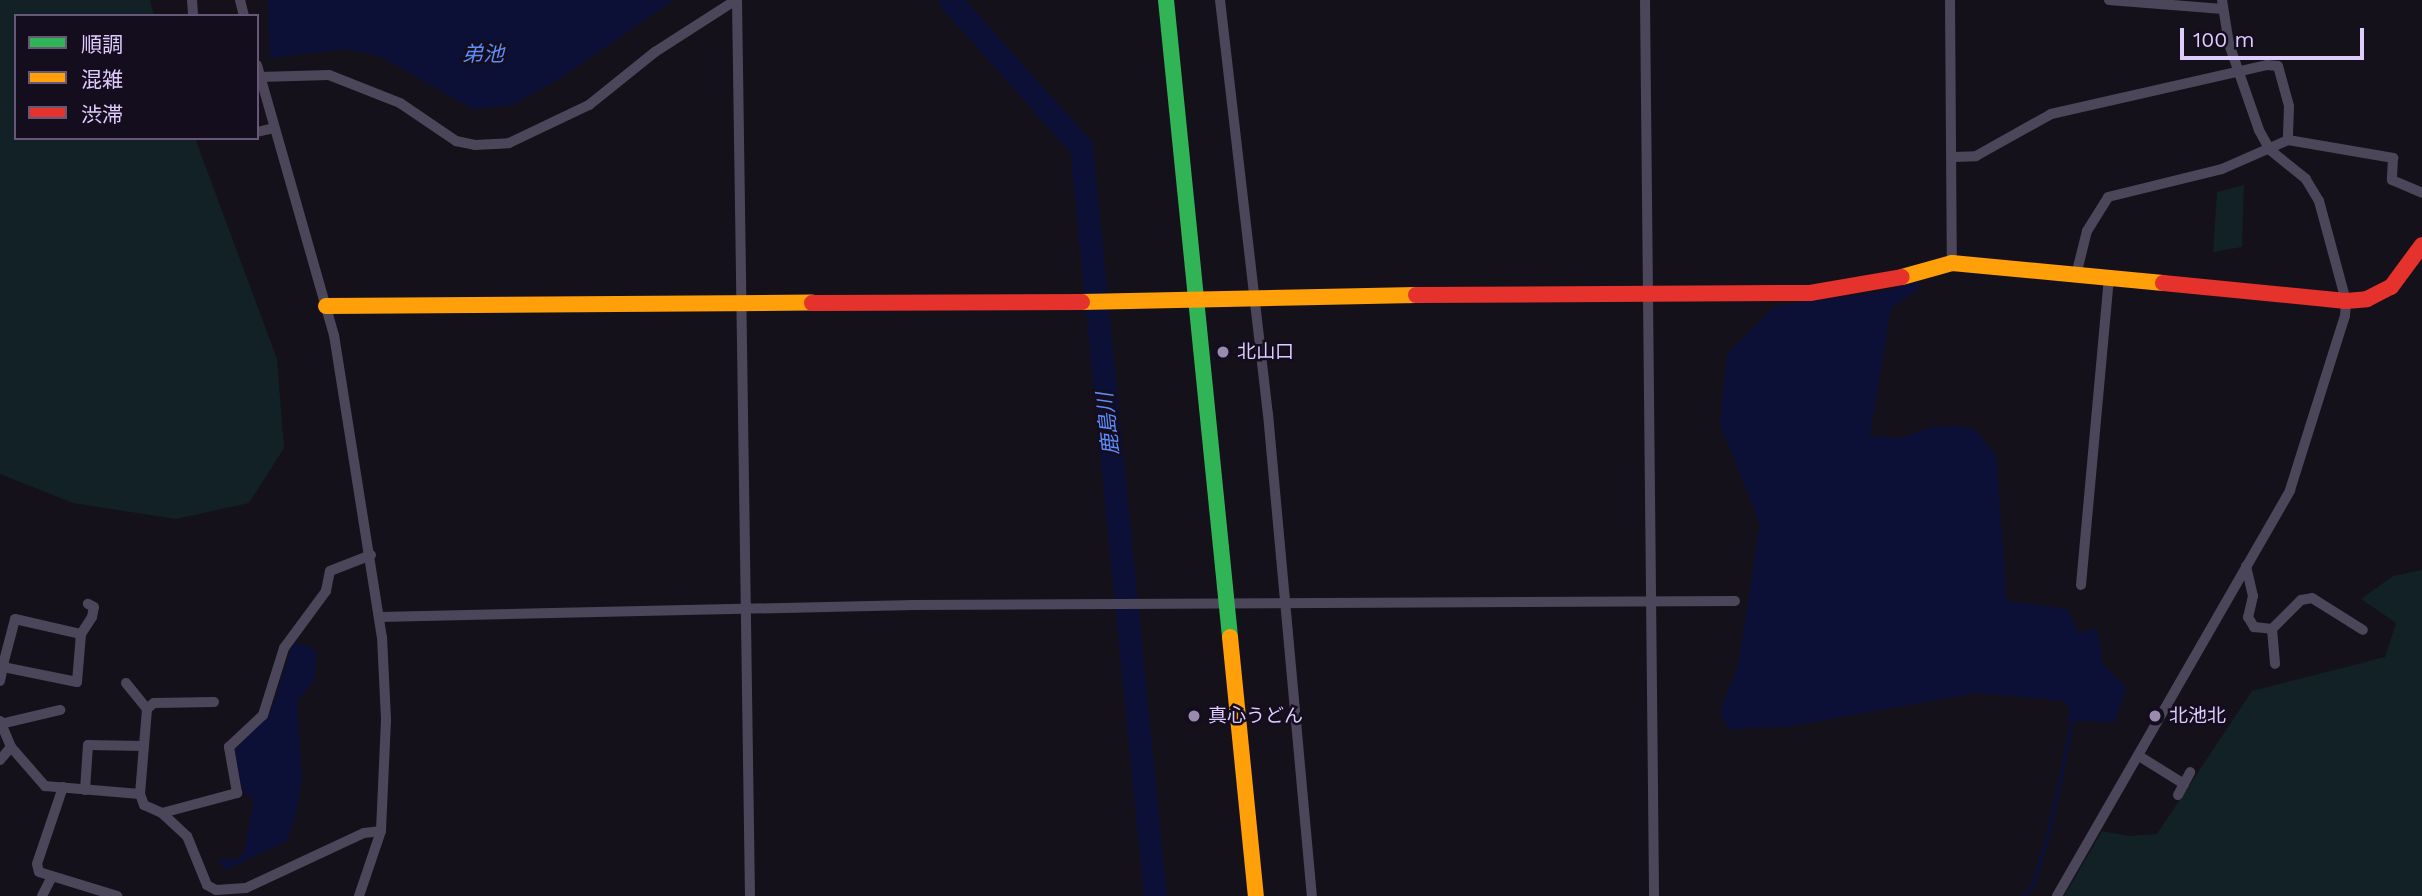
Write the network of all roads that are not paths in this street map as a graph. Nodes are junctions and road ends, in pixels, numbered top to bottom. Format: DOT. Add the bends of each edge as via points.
graph roads {
  1 [pos="736,0"];
  2 [pos="1166,0"];
  3 [pos="1220,0"];
  4 [pos="1645,0"];
  5 [pos="1950,0"];
  6 [pos="2109,0"];
  7 [pos="2223,5"];
  8 [pos="2237,71"];
  9 [pos="259,73"];
  10 [pos="260,77"];
  11 [pos="275,128"];
  12 [pos="259,132"];
  13 [pos="2288,140"];
  14 [pos="2270,150"];
  15 [pos="1953,157"];
  16 [pos="2422,193"];
  17 [pos="2422,245"];
  18 [pos="1952,263"];
  19 [pos="2076,275"];
  20 [pos="2109,278"];
  21 [pos="1651,291"];
  22 [pos="1252,299"];
  23 [pos="1196,300"];
  24 [pos="2346,301"];
  25 [pos="741,304"];
  26 [pos="326,306"];
  27 [pos="371,555"];
  28 [pos="2246,566"];
  29 [pos="2081,585"];
  30 [pos="1653,601"];
  31 [pos="1735,601"];
  32 [pos="88,604"];
  33 [pos="1226,604"];
  34 [pos="1283,605"];
  35 [pos="745,611"];
  36 [pos="380,617"];
  37 [pos="2272,629"];
  38 [pos="2363,630"];
  39 [pos="81,634"];
  40 [pos="2274,664"];
  41 [pos="3,667"];
  42 [pos="0,681"];
  43 [pos="126,683"];
  44 [pos="214,702"];
  45 [pos="147,709"];
  46 [pos="60,710"];
  47 [pos="1,722"];
  48 [pos="144,746"];
  49 [pos="11,747"];
  50 [pos="2139,756"];
  51 [pos="0,760"];
  52 [pos="2190,772"];
  53 [pos="2184,784"];
  54 [pos="63,788"];
  55 [pos="85,790"];
  56 [pos="140,794"];
  57 [pos="2178,795"];
  58 [pos="162,813"];
  59 [pos="381,831"];
  60 [pos="52,876"];
  61 [pos="216,893"];
  62 [pos="113,895"];
  63 [pos="42,896"];
  64 [pos="359,896"];
  65 [pos="750,896"];
  66 [pos="1256,896"];
  67 [pos="1311,896"];
  68 [pos="1654,896"];
  69 [pos="2057,896"];
  1 -- 10 [label="street" via="654,52 589,105 509,144 456,141 400,103 330,75"];
  1 -- 25 [label="street"];
  2 -- 23 [label="street"];
  3 -- 22 [label="street"];
  4 -- 21 [label="street"];
  5 -- 15 [label="street"];
  6 -- 7 [label="street"];
  7 -- 8 [label="street"];
  8 -- 13 [label="street" via="2278,66 2291,115"];
  8 -- 14 [label="street"];
  8 -- 15 [label="street" via="2050,114 1976,156"];
  9 -- 10 [label="street"];
  10 -- 11 [label="street"];
  11 -- 12 [label="street"];
  11 -- 26 [label="street"];
  13 -- 14 [label="street"];
  13 -- 16 [label="street" via="2393,158 2392,180"];
  14 -- 19 [label="street" via="2199,176 2108,197 2087,231"];
  14 -- 24 [label="street" via="2306,179 2319,201"];
  15 -- 18 [label="street"];
  17 -- 24 [label="street" via="2391,287 2367,299"];
  18 -- 19 [label="street"];
  18 -- 21 [label="street" via="1923,268 1893,281 1810,293"];
  19 -- 20 [label="street"];
  20 -- 24 [label="street"];
  20 -- 29 [label="street"];
  21 -- 22 [label="street"];
  21 -- 30 [label="street"];
  22 -- 23 [label="street"];
  22 -- 34 [label="street" via="1268,414"];
  23 -- 25 [label="street"];
  23 -- 33 [label="street"];
  24 -- 28 [label="street" via="2290,490"];
  25 -- 26 [label="street"];
  25 -- 35 [label="street"];
  26 -- 27 [label="street"];
  27 -- 36 [label="street"];
  27 -- 58 [label="street" via="330,571 326,591 284,648 263,715 229,747 237,793"];
  28 -- 37 [label="street" via="2253,596 2248,617 2254,626"];
  28 -- 50 [label="street"];
  30 -- 31 [label="street"];
  30 -- 34 [label="street"];
  30 -- 68 [label="street"];
  32 -- 39 [label="street" via="94,607 92,617"];
  33 -- 34 [label="street"];
  33 -- 35 [label="street"];
  33 -- 66 [label="street"];
  34 -- 67 [label="street"];
  35 -- 36 [label="street"];
  35 -- 65 [label="street"];
  36 -- 59 [label="street" via="386,720"];
  37 -- 38 [label="street" via="2301,600 2312,598"];
  37 -- 40 [label="street"];
  39 -- 41 [label="street" via="15,619"];
  39 -- 41 [label="street" via="77,682"];
  41 -- 42 [label="street"];
  43 -- 45 [label="street"];
  44 -- 45 [label="street" via="154,703"];
  45 -- 48 [label="street"];
  46 -- 47 [label="street"];
  47 -- 49 [label="street"];
  48 -- 55 [label="street" via="88,744"];
  48 -- 56 [label="street"];
  49 -- 51 [label="street"];
  49 -- 54 [label="street" via="45,786"];
  50 -- 53 [label="street"];
  50 -- 69 [label="street"];
  52 -- 53 [label="street"];
  53 -- 57 [label="street"];
  54 -- 55 [label="street"];
  54 -- 60 [label="street" via="37,864 39,872"];
  55 -- 56 [label="street"];
  56 -- 58 [label="street" via="144,805"];
  58 -- 61 [label="street" via="187,836 207,885"];
  59 -- 61 [label="street" via="364,833 246,888"];
  59 -- 64 [label="street"];
  60 -- 62 [label="street"];
  60 -- 63 [label="street"];
}
